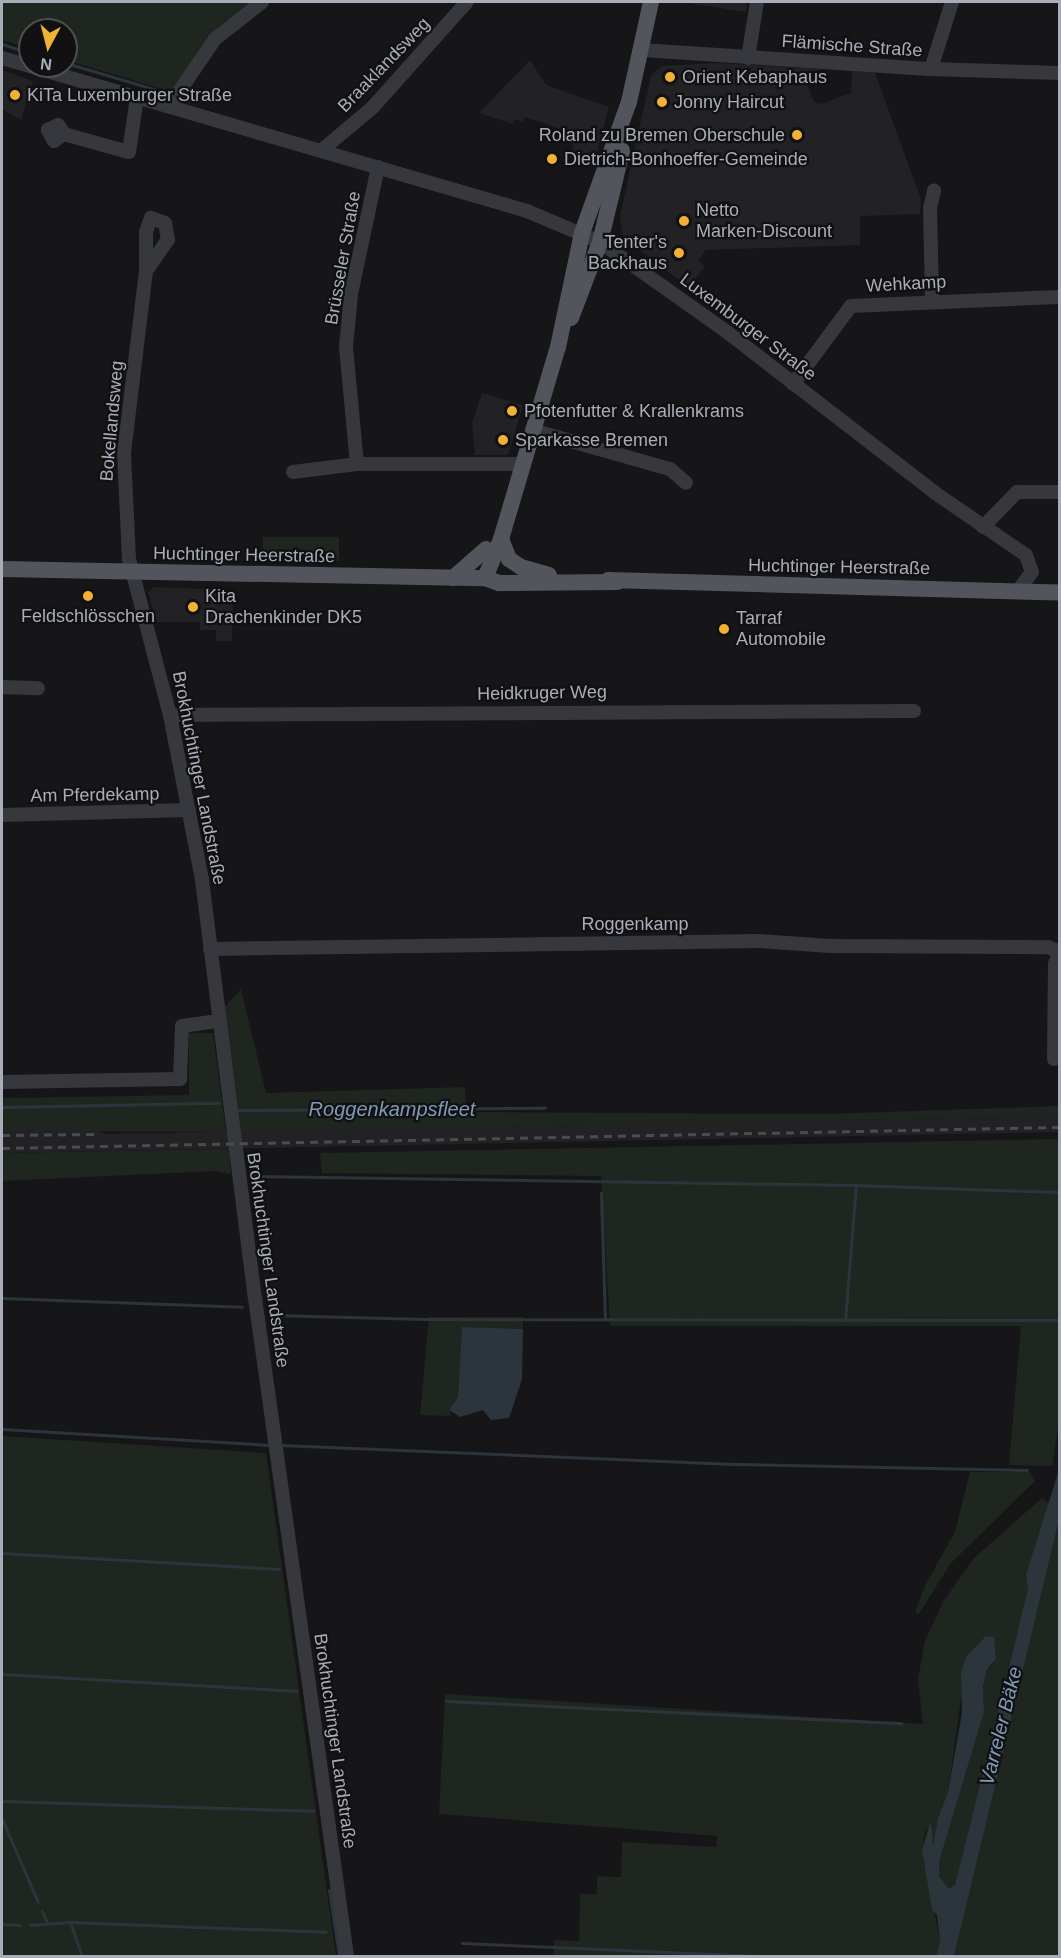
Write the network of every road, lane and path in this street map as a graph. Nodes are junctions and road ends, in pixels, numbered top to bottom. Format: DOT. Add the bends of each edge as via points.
graph roads {
  1 [pos="262,2"];
  2 [pos="467,2"];
  3 [pos="651,2"];
  4 [pos="757,2"];
  5 [pos="952,2"];
  6 [pos="642,50"];
  7 [pos="2,58"];
  8 [pos="748,58"];
  9 [pos="932,69"];
  10 [pos="1059,73"];
  11 [pos="137,97"];
  12 [pos="629,102"];
  13 [pos="170,105"];
  14 [pos="64,134"];
  15 [pos="322,150"];
  16 [pos="378,167"];
  17 [pos="934,190"];
  18 [pos="582,233"];
  19 [pos="600,242"];
  20 [pos="146,271"];
  21 [pos="1059,297"];
  22 [pos="932,301"];
  23 [pos="558,347"];
  24 [pos="793,384"];
  25 [pos="532,430"];
  26 [pos="357,464"];
  27 [pos="521,464"];
  28 [pos="293,472"];
  29 [pos="686,483"];
  30 [pos="1059,492"];
  31 [pos="506,513"];
  32 [pos="983,527"];
  33 [pos="501,539"];
  34 [pos="486,549"];
  35 [pos="2,569"];
  36 [pos="135,573"];
  37 [pos="549,575"];
  38 [pos="453,578"];
  39 [pos="485,578"];
  40 [pos="618,582"];
  41 [pos="1017,591"];
  42 [pos="1059,593"];
  43 [pos="2,687"];
  44 [pos="38,688"];
  45 [pos="914,711"];
  46 [pos="170,715"];
  47 [pos="189,810"];
  48 [pos="2,815"];
  49 [pos="210,949"];
  50 [pos="1059,953"];
  51 [pos="217,1021"];
  52 [pos="1054,1059"];
  53 [pos="2,1082"];
  54 [pos="347,1956"];
  1 -- 13 [label="street" via="215,39"];
  2 -- 15 [label="street, Braaklandsweg" via="373,107"];
  3 -- 6 [label="main road"];
  4 -- 8 [label="street"];
  5 -- 9 [label="street"];
  6 -- 8 [label="street, Flämische Straße"];
  6 -- 12 [label="main road"];
  7 -- 11 [label="street, Luxemburger Straße"];
  8 -- 9 [label="street, Flämische Straße"];
  9 -- 10 [label="street, Flämische Straße"];
  11 -- 13 [label="street, Luxemburger Straße"];
  11 -- 14 [label="street" via="129,153"];
  12 -- 18 [label="main road"];
  12 -- 19 [label="main road" via="622,152"];
  13 -- 15 [label="street, Luxemburger Straße"];
  15 -- 16 [label="street, Luxemburger Straße"];
  16 -- 18 [label="street, Luxemburger Straße" via="527,211"];
  16 -- 26 [label="street, Brüsseler Straße" via="351,294 346,347"];
  17 -- 22 [label="street" via="930,208"];
  18 -- 19 [label="street, Luxemburger Straße"];
  18 -- 23 [label="main road"];
  19 -- 23 [label="main road"];
  19 -- 24 [label="street, Luxemburger Straße"];
  20 -- 36 [label="street, Bokellandsweg" via="124,453 129,559"];
  21 -- 22 [label="street, Wehkamp"];
  22 -- 24 [label="street, Wehkamp" via="851,306"];
  23 -- 25 [label="main road"];
  24 -- 32 [label="street, Luxemburger Straße"];
  25 -- 27 [label="main road"];
  25 -- 29 [label="street" via="670,469"];
  26 -- 27 [label="street"];
  26 -- 28 [label="street"];
  27 -- 31 [label="main road"];
  30 -- 32 [label="street" via="1017,492"];
  31 -- 33 [label="main road"];
  31 -- 34 [label="main road"];
  32 -- 41 [label="street, Luxemburger Straße" via="1026,555 1032,567"];
  33 -- 37 [label="main road" via="509,559"];
  33 -- 39 [label="main road"];
  34 -- 38 [label="main road"];
  34 -- 39 [label="main road"];
  35 -- 36 [label="main road, Huchtinger Heerstraße"];
  36 -- 38 [label="main road, Huchtinger Heerstraße"];
  36 -- 46 [label="street, Brokhuchtinger Landstraße"];
  37 -- 39 [label="main road, Huchtinger Heerstraße" via="497,574"];
  37 -- 40 [label="main road, Huchtinger Heerstraße"];
  38 -- 39 [label="main road, Huchtinger Heerstraße"];
  39 -- 40 [label="main road, Huchtinger Heerstraße" via="499,583"];
  40 -- 41 [label="main road, Huchtinger Heerstraße"];
  41 -- 42 [label="main road, Huchtinger Heerstraße"];
  43 -- 44 [label="street"];
  45 -- 46 [label="street, Heidkruger Weg"];
  46 -- 47 [label="street, Brokhuchtinger Landstraße"];
  47 -- 48 [label="street, Am Pferdekamp"];
  47 -- 49 [label="street, Brokhuchtinger Landstraße"];
  49 -- 50 [label="street, Roggenkamp" via="759,941 830,946 1048,947"];
  49 -- 51 [label="street, Brokhuchtinger Landstraße"];
  50 -- 52 [label="street, Roggenkamp" via="1055,964"];
  51 -- 53 [label="street" via="182,1026 180,1079"];
  51 -- 54 [label="street, Brokhuchtinger Landstraße"];
}
